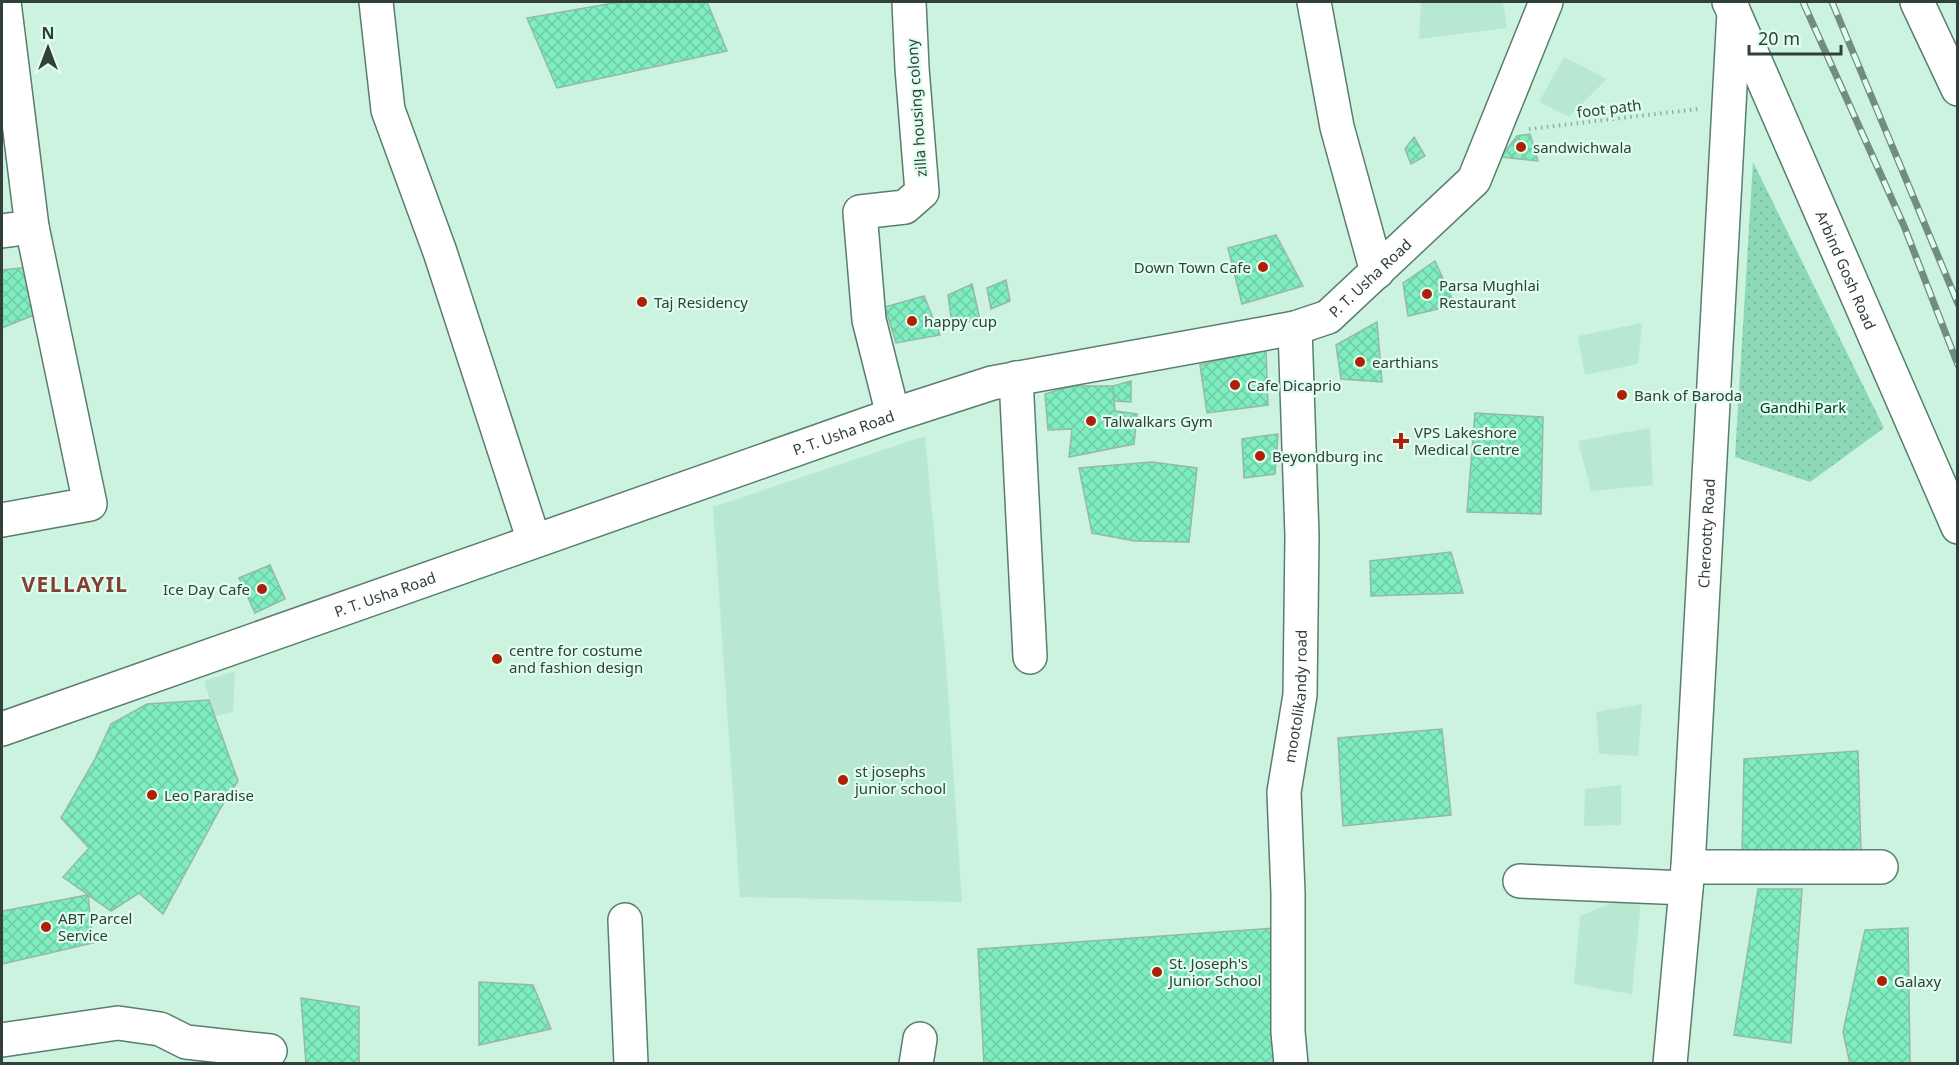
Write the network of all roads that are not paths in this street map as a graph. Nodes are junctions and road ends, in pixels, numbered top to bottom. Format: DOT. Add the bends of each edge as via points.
graph roads {
  1 [pos="376,2"];
  2 [pos="909,2"];
  3 [pos="1314,2"];
  4 [pos="1546,2"];
  5 [pos="1917,2"];
  6 [pos="1732,7"];
  7 [pos="4,20"];
  8 [pos="1958,90"];
  9 [pos="17,229"];
  10 [pos="1377,272"];
  11 [pos="1294,328"];
  12 [pos="1016,378"];
  13 [pos="892,415"];
  14 [pos="2,520"];
  15 [pos="1958,527"];
  16 [pos="534,542"];
  17 [pos="1030,657"];
  18 [pos="2,729"];
  19 [pos="1881,867"];
  20 [pos="1687,878"];
  21 [pos="1520,881"];
  22 [pos="625,920"];
  23 [pos="2,1040"];
  24 [pos="270,1051"];
  25 [pos="632,1064"];
  26 [pos="1290,1064"];
  27 [pos="1670,1064"];
  1 -- 16 [label="street" via="388,110 440,252"];
  2 -- 13 [label="street, zilla housing colony" via="922,192 905,207 860,212 869,320"];
  3 -- 10 [label="street" via="1337,127"];
  4 -- 10 [label="street, P. T. Usha Road" via="1474,180"];
  5 -- 8 [label="street"];
  6 -- 15 [label="street, Arbind Gosh Road"];
  6 -- 20 [label="street, Cherootty Road"];
  7 -- 9 [label="street"];
  9 -- 14 [label="street" via="90,504"];
  10 -- 11 [label="street, P. T. Usha Road" via="1328,317"];
  11 -- 12 [label="street, P. T. Usha Road"];
  11 -- 26 [label="street, mootolikandy road" via="1302,536 1299,695 1284,792"];
  12 -- 13 [label="street, P. T. Usha Road"];
  12 -- 17 [label="street"];
  13 -- 16 [label="street, P. T. Usha Road"];
  16 -- 18 [label="street, P. T. Usha Road"];
  19 -- 20 [label="street"];
  20 -- 21 [label="street"];
  20 -- 27 [label="street, Cherootty Road"];
  22 -- 25 [label="street"];
  23 -- 24 [label="street" via="118,1023 160,1029 186,1042"];
}
